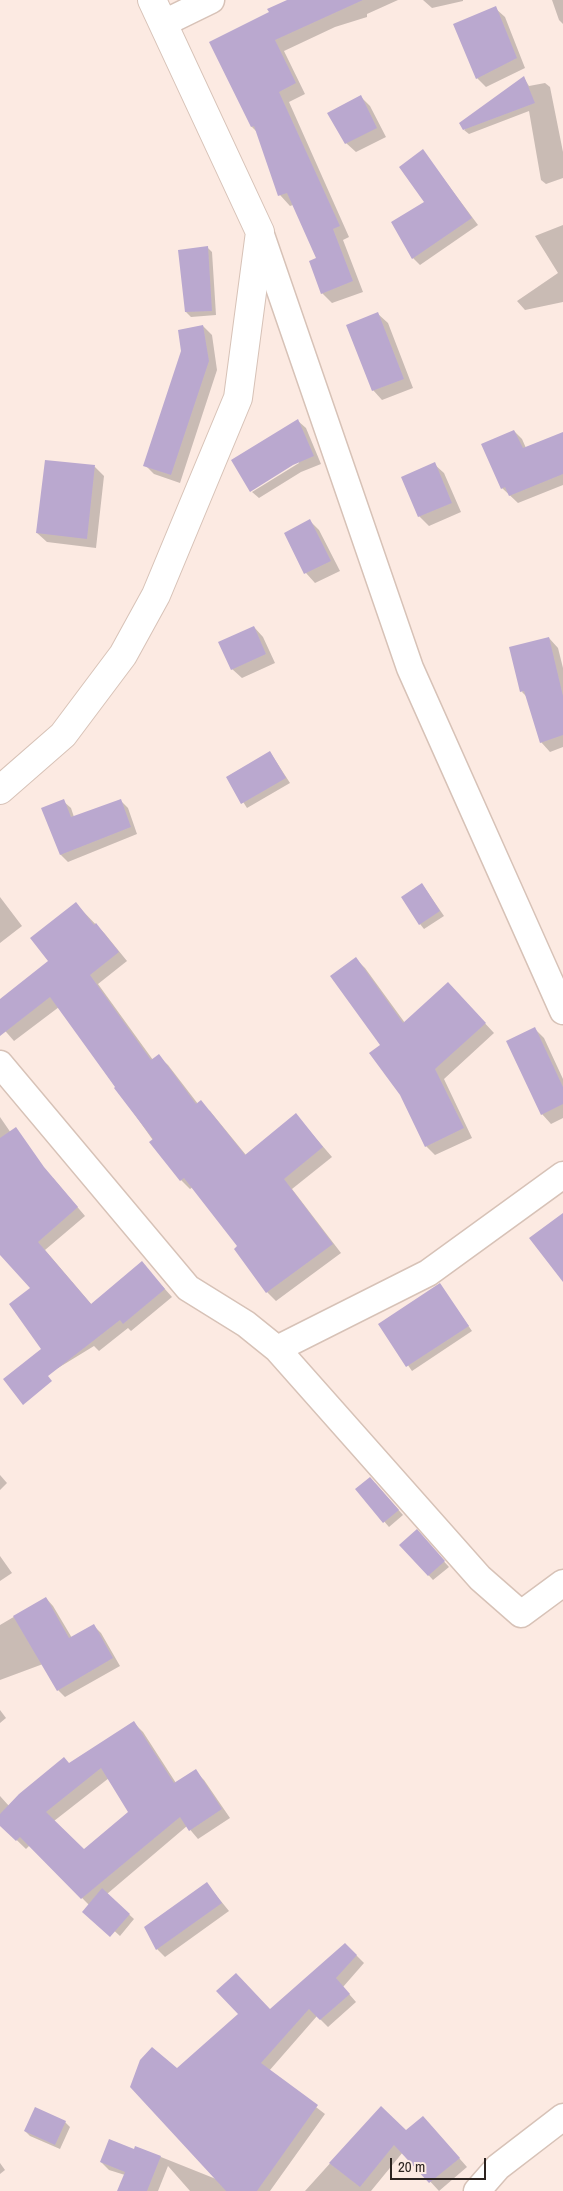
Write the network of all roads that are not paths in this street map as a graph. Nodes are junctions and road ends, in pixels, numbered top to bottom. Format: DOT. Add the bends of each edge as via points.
graph roads {
  1 [pos="211,0"];
  2 [pos="158,12"];
  3 [pos="260,232"];
  4 [pos="0,790"];
  5 [pos="563,1011"];
  6 [pos="0,1064"];
  7 [pos="563,1175"];
  8 [pos="277,1349"];
  9 [pos="563,1583"];
  10 [pos="563,2117"];
  11 [pos="477,2191"];
  1 -- 2 [label="street"];
  2 -- 3 [label="street"];
  3 -- 4 [label="street" via="238,398 156,595 123,655 63,735"];
  3 -- 5 [label="street" via="410,668"];
  6 -- 8 [label="street" via="188,1288 246,1324"];
  7 -- 8 [label="street" via="428,1273"];
  8 -- 9 [label="street" via="480,1578 521,1614"];
  10 -- 11 [label="street" via="498,2167"];
}
